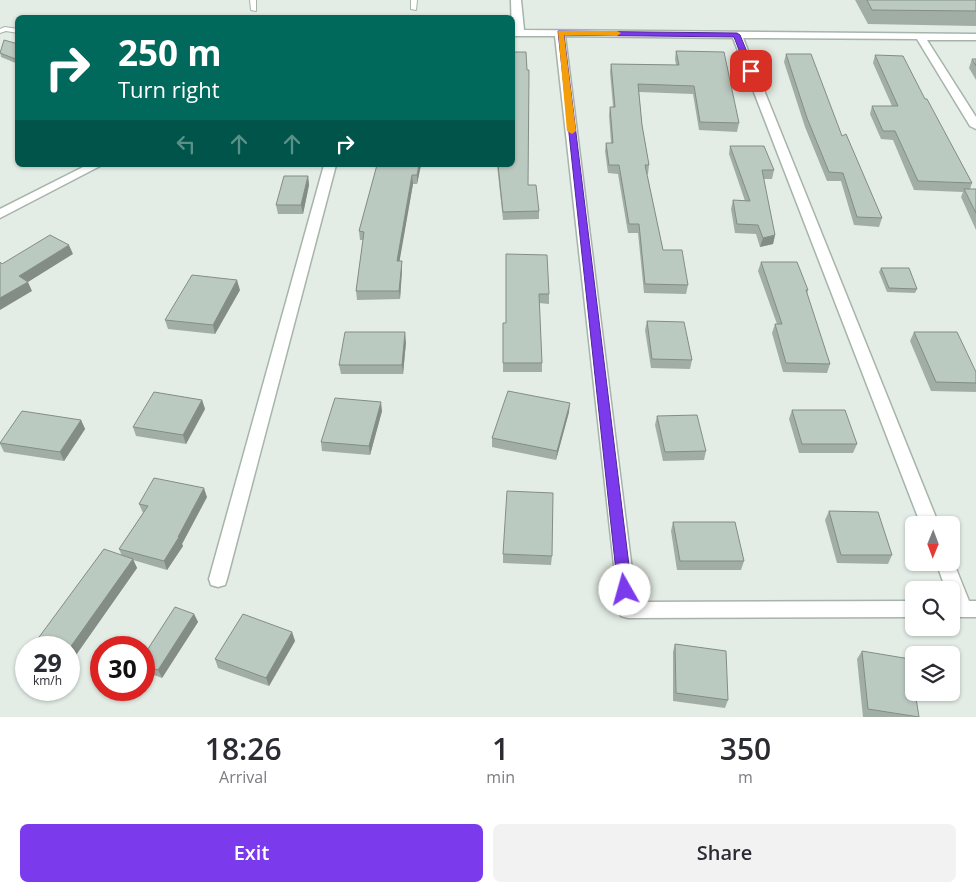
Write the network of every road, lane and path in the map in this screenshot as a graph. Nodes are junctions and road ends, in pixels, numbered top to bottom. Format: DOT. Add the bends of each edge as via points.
graph roads {
  1 [pos="253,0"];
  2 [pos="414,0"];
  3 [pos="516,0"];
  4 [pos="414,9"];
  5 [pos="254,10"];
  6 [pos="2,30"];
  7 [pos="15,31"];
  8 [pos="516,33"];
  9 [pos="560,33"];
  10 [pos="737,35"];
  11 [pos="920,37"];
  12 [pos="976,37"];
  13 [pos="976,126"];
  14 [pos="92,167"];
  15 [pos="329,167"];
  16 [pos="0,214"];
  17 [pos="926,516"];
  18 [pos="948,571"];
  19 [pos="218,579"];
  20 [pos="905,609"];
  21 [pos="963,609"];
  1 -- 5 [label="lane"];
  2 -- 4 [label="lane"];
  3 -- 8 [label="street"];
  6 -- 7 [label="lane"];
  8 -- 9 [label="street"];
  9 -- 10 [label="street"];
  9 -- 20 [label="street" via="628,610"];
  10 -- 11 [label="street"];
  10 -- 17 [label="street"];
  11 -- 12 [label="street"];
  11 -- 13 [label="street"];
  14 -- 16 [label="street"];
  15 -- 19 [label="street"];
  18 -- 21 [label="street"];
}
